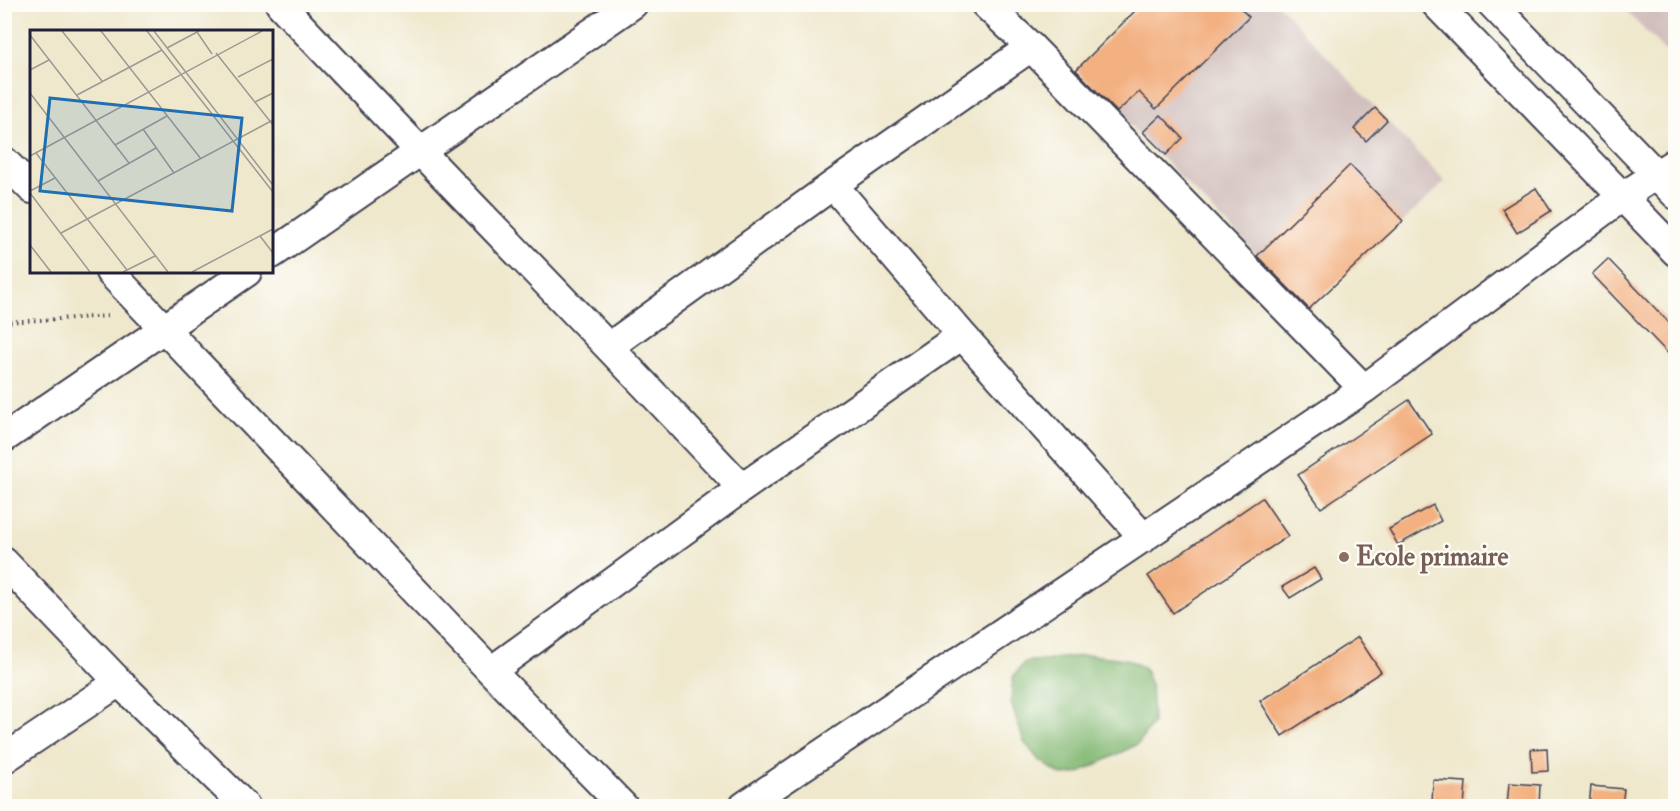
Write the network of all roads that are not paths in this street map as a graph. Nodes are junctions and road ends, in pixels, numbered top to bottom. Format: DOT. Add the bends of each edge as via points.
graph roads {
  1 [pos="280,4"];
  2 [pos="633,4"];
  3 [pos="985,4"];
  4 [pos="1436,4"];
  5 [pos="1492,4"];
  6 [pos="1030,48"];
  7 [pos="419,152"];
  8 [pos="4,161"];
  9 [pos="1666,168"];
  10 [pos="833,185"];
  11 [pos="30,187"];
  12 [pos="1676,195"];
  13 [pos="1622,196"];
  14 [pos="1676,252"];
  15 [pos="273,253"];
  16 [pos="111,273"];
  17 [pos="246,273"];
  18 [pos="164,329"];
  19 [pos="962,335"];
  20 [pos="610,346"];
  21 [pos="1364,389"];
  22 [pos="4,438"];
  23 [pos="742,488"];
  24 [pos="1144,538"];
  25 [pos="4,562"];
  26 [pos="491,671"];
  27 [pos="119,682"];
  28 [pos="4,759"];
  29 [pos="245,807"];
  30 [pos="623,807"];
  31 [pos="744,807"];
  1 -- 7 [label="street"];
  2 -- 7 [label="street"];
  3 -- 6 [label="street"];
  4 -- 13 [label="street"];
  5 -- 9 [label="street"];
  6 -- 10 [label="street"];
  6 -- 21 [label="street"];
  7 -- 15 [label="street"];
  7 -- 20 [label="street"];
  8 -- 11 [label="street"];
  9 -- 12 [label="street"];
  9 -- 13 [label="street"];
  10 -- 19 [label="street"];
  10 -- 20 [label="street"];
  13 -- 14 [label="street"];
  13 -- 21 [label="street"];
  16 -- 18 [label="street"];
  17 -- 18 [label="street"];
  18 -- 22 [label="street"];
  18 -- 26 [label="street"];
  19 -- 23 [label="street"];
  19 -- 24 [label="street"];
  20 -- 23 [label="street"];
  21 -- 24 [label="street"];
  23 -- 26 [label="street"];
  24 -- 31 [label="street"];
  25 -- 27 [label="street"];
  26 -- 30 [label="street"];
  27 -- 28 [label="street"];
  27 -- 29 [label="street"];
}
